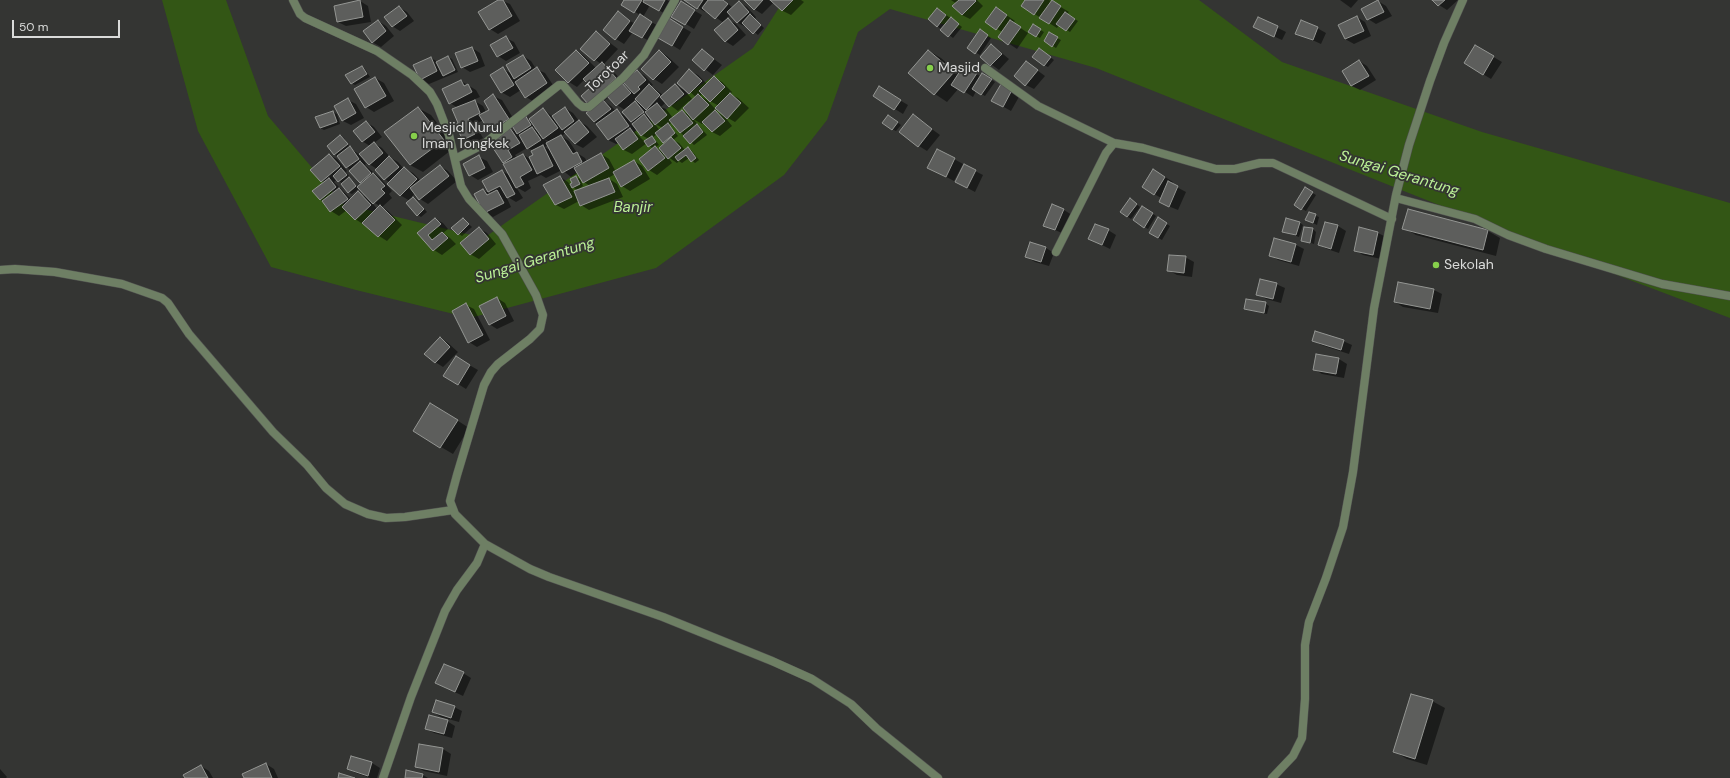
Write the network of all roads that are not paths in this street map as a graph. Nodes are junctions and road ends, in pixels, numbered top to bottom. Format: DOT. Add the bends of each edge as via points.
graph roads {
  1 [pos="293,0"];
  2 [pos="675,0"];
  3 [pos="1463,0"];
  4 [pos="985,68"];
  5 [pos="1114,143"];
  6 [pos="455,159"];
  7 [pos="1396,196"];
  8 [pos="1392,219"];
  9 [pos="1056,252"];
  10 [pos="0,270"];
  11 [pos="1730,296"];
  12 [pos="453,510"];
  13 [pos="485,544"];
  14 [pos="383,778"];
  15 [pos="938,778"];
  16 [pos="1272,778"];
  1 -- 6 [label="street" via="305,18 376,51 423,85 434,99 442,117"];
  2 -- 6 [label="street, Torotoar" via="644,55 623,78 589,107 578,103 563,85 559,86 484,144"];
  3 -- 7 [label="street" via="1444,43 1409,145"];
  4 -- 5 [label="street" via="1038,106"];
  5 -- 8 [label="street" via="1143,148 1216,169 1236,169 1260,163 1273,163"];
  5 -- 9 [label="street" via="1106,153"];
  6 -- 12 [label="street" via="461,186 469,199 502,234 528,280 541,308 543,322 540,329 498,364 486,379 450,499"];
  7 -- 8 [label="street"];
  7 -- 11 [label="street" via="1475,219 1546,249 1662,284"];
  8 -- 16 [label="street" via="1374,308 1353,472 1343,527 1309,622 1302,738 1293,756"];
  10 -- 12 [label="street" via="55,272 122,284 162,298 189,334 273,432 307,465 326,488 345,504 368,514 386,518"];
  12 -- 13 [label="street"];
  13 -- 14 [label="street" via="446,611 411,698"];
  13 -- 15 [label="street" via="549,577 663,617 812,679 851,704 876,728"];
}
